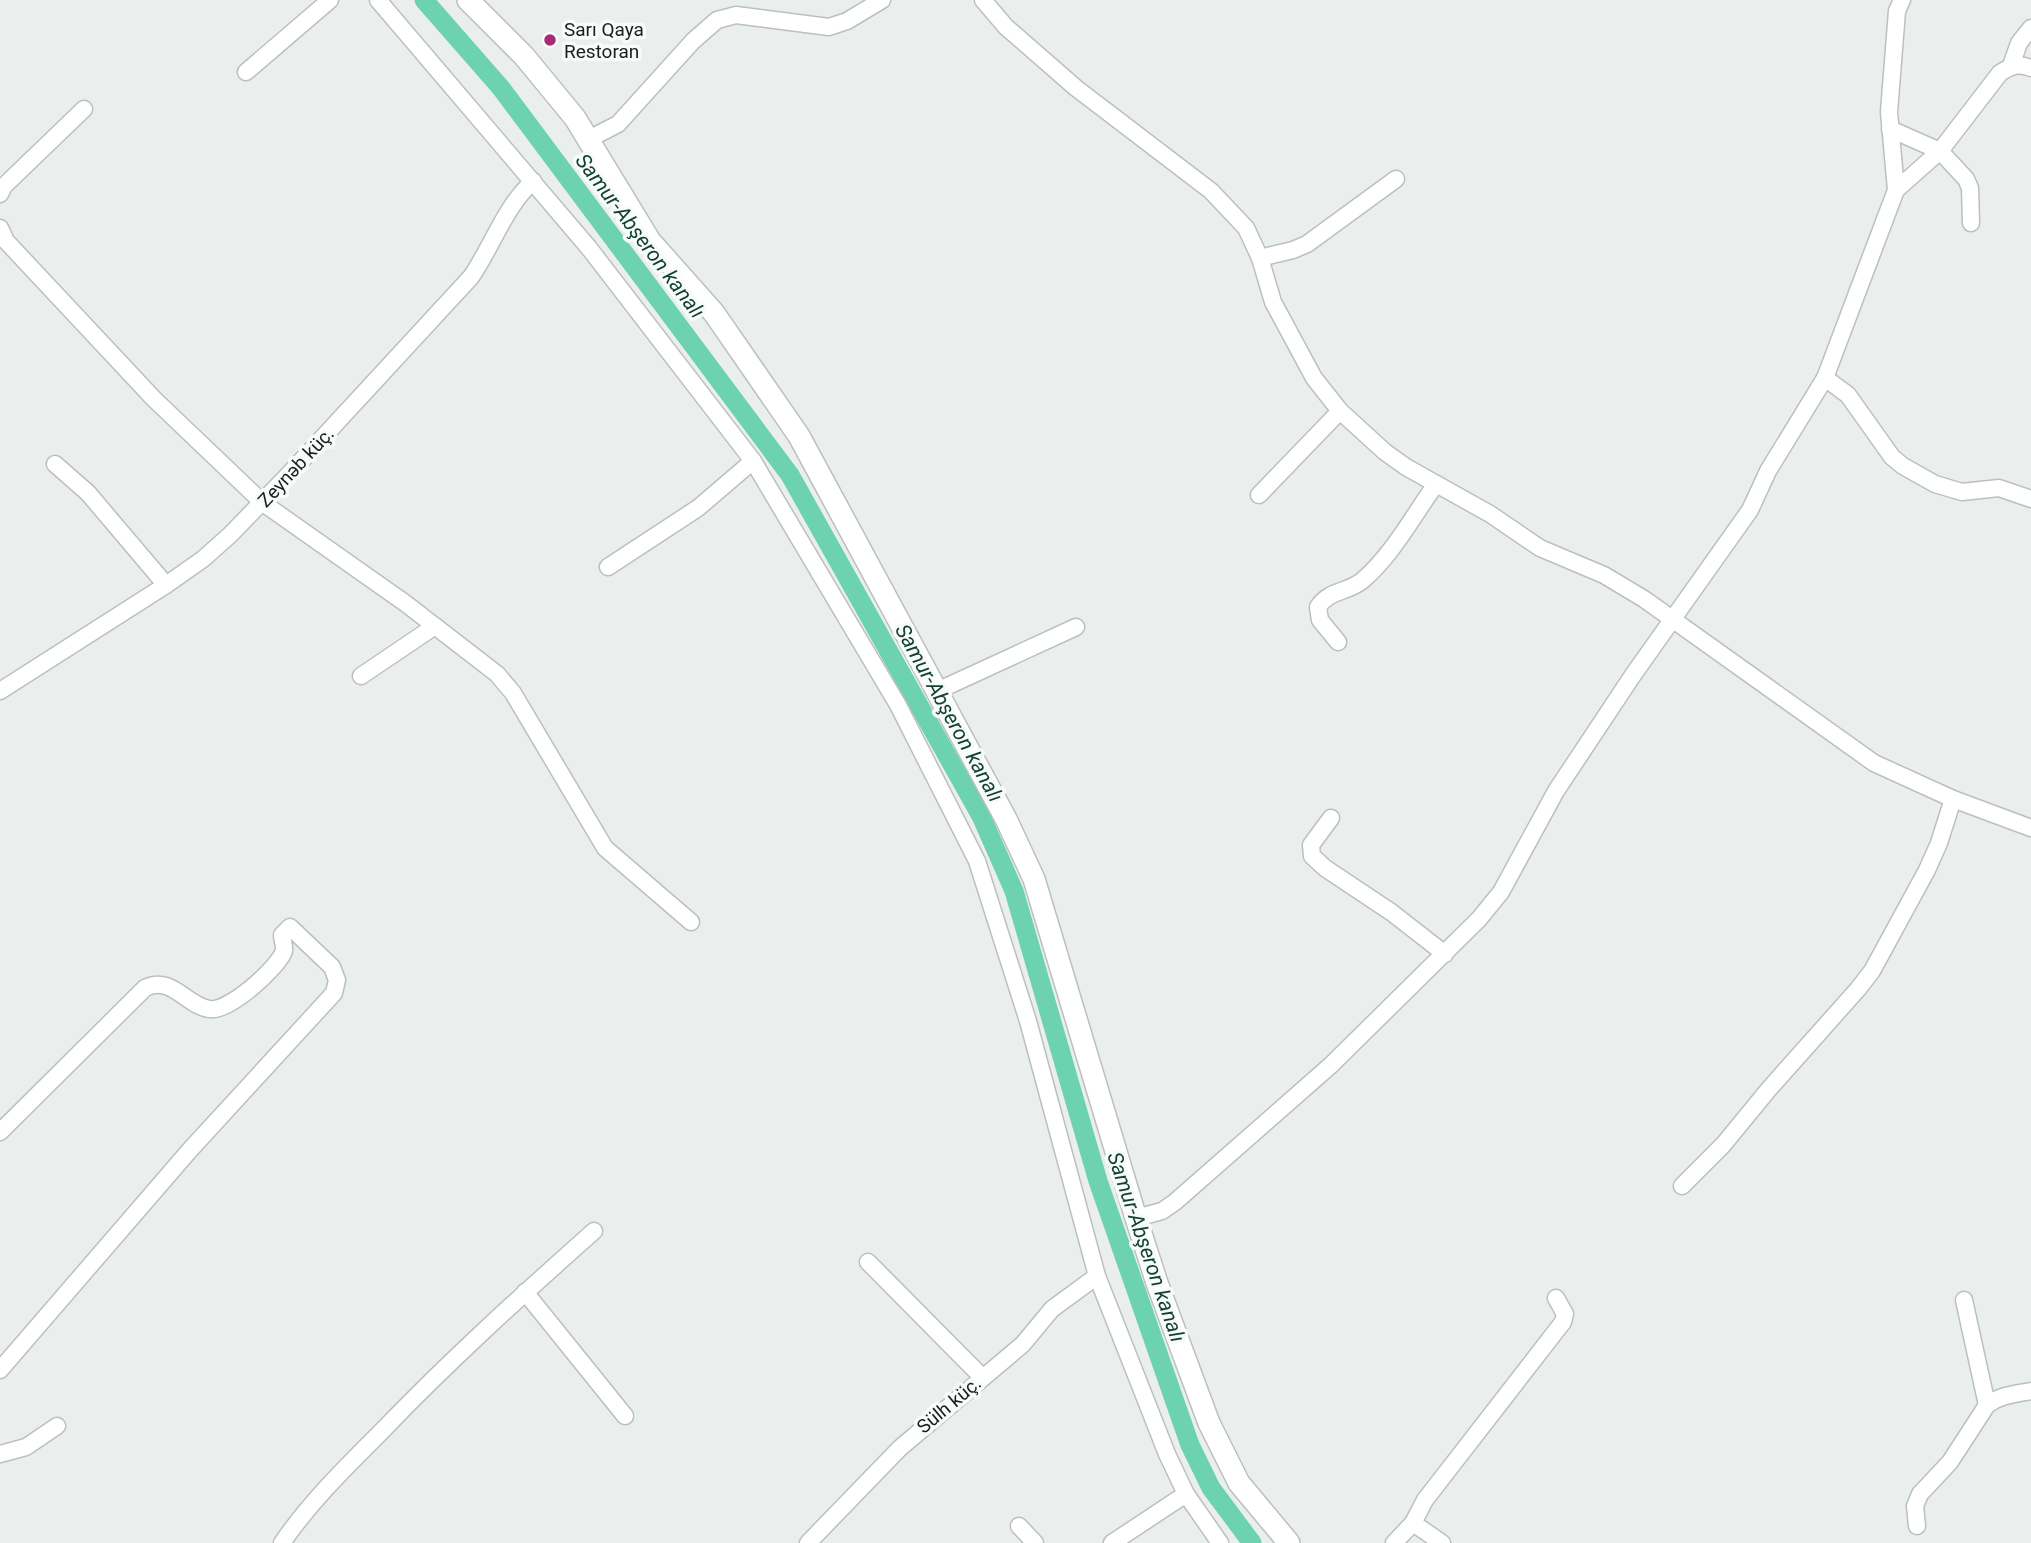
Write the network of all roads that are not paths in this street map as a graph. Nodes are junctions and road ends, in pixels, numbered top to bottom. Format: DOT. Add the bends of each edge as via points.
graph roads {
  1 [pos="330,0"];
  2 [pos="378,0"];
  3 [pos="468,0"];
  4 [pos="729,0"];
  5 [pos="882,0"];
  6 [pos="983,0"];
  7 [pos="1902,0"];
  8 [pos="727,17"];
  9 [pos="2031,28"];
  10 [pos="2011,66"];
  11 [pos="2031,68"];
  12 [pos="246,72"];
  13 [pos="84,109"];
  14 [pos="1890,129"];
  15 [pos="589,139"];
  16 [pos="1940,151"];
  17 [pos="1396,179"];
  18 [pos="533,181"];
  19 [pos="1896,190"];
  20 [pos="0,194"];
  21 [pos="1971,223"];
  22 [pos="0,228"];
  23 [pos="1260,258"];
  24 [pos="1825,378"];
  25 [pos="1340,411"];
  26 [pos="753,461"];
  27 [pos="55,464"];
  28 [pos="1436,484"];
  29 [pos="1259,495"];
  30 [pos="2031,499"];
  31 [pos="263,503"];
  32 [pos="608,567"];
  33 [pos="166,585"];
  34 [pos="1673,618"];
  35 [pos="435,626"];
  36 [pos="1076,627"];
  37 [pos="1338,642"];
  38 [pos="361,676"];
  39 [pos="0,691"];
  40 [pos="937,691"];
  41 [pos="1953,799"];
  42 [pos="1331,818"];
  43 [pos="2031,828"];
  44 [pos="691,922"];
  45 [pos="1445,954"];
  46 [pos="0,1132"];
  47 [pos="1682,1186"];
  48 [pos="1136,1218"];
  49 [pos="594,1231"];
  50 [pos="867,1262"];
  51 [pos="1097,1276"];
  52 [pos="525,1292"];
  53 [pos="1556,1298"];
  54 [pos="1964,1300"];
  55 [pos="0,1370"];
  56 [pos="982,1377"];
  57 [pos="2031,1391"];
  58 [pos="1987,1405"];
  59 [pos="625,1416"];
  60 [pos="57,1426"];
  61 [pos="0,1454"];
  62 [pos="1186,1494"];
  63 [pos="1413,1523"];
  64 [pos="1917,1525"];
  65 [pos="1018,1526"];
  66 [pos="282,1543"];
  67 [pos="808,1543"];
  68 [pos="1035,1543"];
  69 [pos="1112,1543"];
  70 [pos="1220,1543"];
  71 [pos="1289,1543"];
  72 [pos="1394,1543"];
  73 [pos="1442,1543"];
  1 -- 12 [label="street"];
  2 -- 18 [label="street"];
  3 -- 15 [label="street" via="524,56"];
  4 -- 8 [label="street"];
  5 -- 8 [label="street" via="829,27 754,16"];
  6 -- 23 [label="street" via="1006,27 1076,88 1211,191 1246,228"];
  7 -- 14 [label="street" via="1888,112"];
  8 -- 15 [label="street" via="693,41 618,124"];
  9 -- 10 [label="street" via="2019,43"];
  10 -- 11 [label="street"];
  10 -- 16 [label="street" via="2000,73"];
  13 -- 20 [label="street"];
  14 -- 16 [label="street"];
  14 -- 19 [label="street"];
  15 -- 40 [label="street" via="650,241 714,313 799,436"];
  16 -- 19 [label="street"];
  16 -- 21 [label="street" via="1970,188"];
  17 -- 23 [label="street" via="1307,244"];
  18 -- 26 [label="street"];
  18 -- 31 [label="street, Zeynəb küç." via="512,203 471,277"];
  19 -- 24 [label="street"];
  22 -- 31 [label="street" via="6,241 154,399"];
  23 -- 25 [label="street" via="1273,302 1314,378"];
  24 -- 30 [label="street" via="1849,396 1903,466 1934,484 1962,492 1999,488"];
  24 -- 34 [label="street" via="1750,510"];
  25 -- 28 [label="street" via="1385,452"];
  25 -- 29 [label="street"];
  26 -- 32 [label="street" via="698,508"];
  26 -- 51 [label="street" via="898,705 977,861 1028,1021"];
  27 -- 33 [label="street" via="88,493"];
  28 -- 34 [label="street" via="1539,548 1604,575"];
  28 -- 37 [label="street" via="1362,582 1324,597 1318,607 1320,620"];
  31 -- 33 [label="street, Zeynəb küç." via="203,559"];
  31 -- 35 [label="street"];
  33 -- 39 [label="street, Zeynəb küç."];
  34 -- 41 [label="street" via="1874,763"];
  34 -- 45 [label="street" via="1556,791 1501,892"];
  35 -- 38 [label="street"];
  35 -- 44 [label="street" via="497,674 513,693 605,848"];
  36 -- 40 [label="street"];
  40 -- 48 [label="street" via="1034,879"];
  41 -- 43 [label="street"];
  41 -- 47 [label="street" via="1927,870 1872,971 1723,1145"];
  42 -- 45 [label="street" via="1311,845 1312,856"];
  45 -- 48 [label="street" via="1331,1065 1175,1202"];
  46 -- 55 [label="street" via="153,984 174,989 204,1008 222,1009 283,953 282,935 290,927 332,967 337,980 334,993 189,1151"];
  48 -- 71 [label="street" via="1228,1465"];
  49 -- 52 [label="street"];
  50 -- 56 [label="street"];
  51 -- 56 [label="street, Sülh küç." via="1052,1309 1023,1344"];
  51 -- 62 [label="street"];
  52 -- 59 [label="street"];
  52 -- 66 [label="street" via="440,1370 350,1463"];
  53 -- 63 [label="street" via="1565,1314 1563,1322 1425,1500"];
  54 -- 58 [label="street"];
  56 -- 67 [label="street, Sülh küç." via="900,1448"];
  57 -- 58 [label="street" via="2005,1395"];
  58 -- 64 [label="street" via="1950,1462 1920,1494 1915,1506"];
  60 -- 61 [label="street" via="26,1447"];
  62 -- 69 [label="street"];
  62 -- 70 [label="street"];
  63 -- 72 [label="street"];
  63 -- 73 [label="street"];
  65 -- 68 [label="street"];
}
